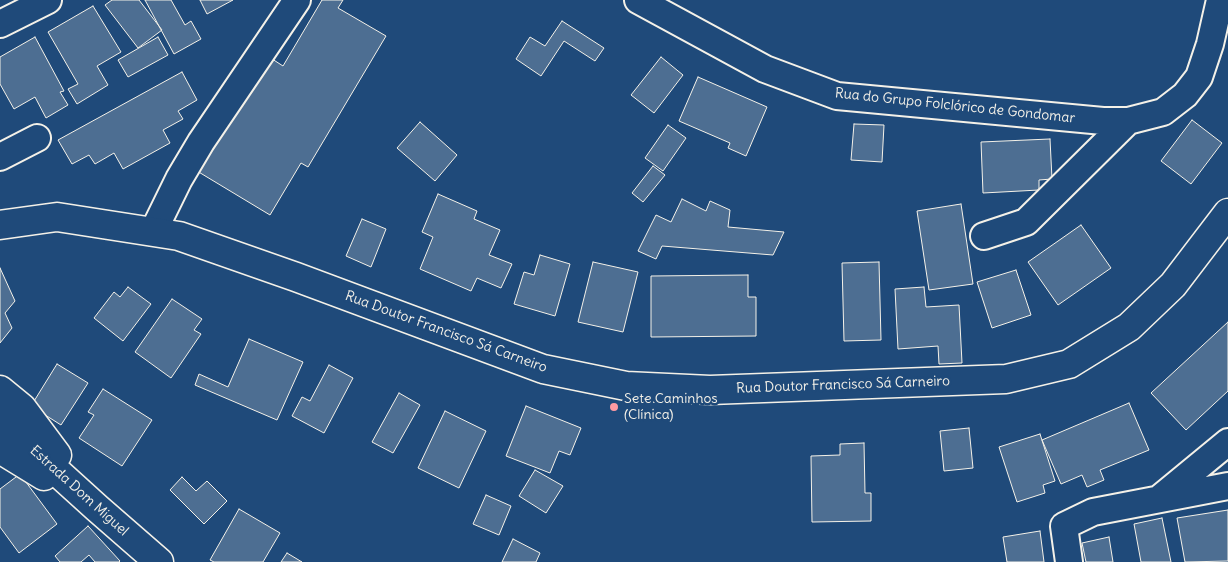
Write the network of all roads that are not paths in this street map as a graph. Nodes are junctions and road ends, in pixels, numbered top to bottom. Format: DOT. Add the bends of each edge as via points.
graph roads {
  1 [pos="48,0"];
  2 [pos="297,0"];
  3 [pos="638,0"];
  4 [pos="1220,0"];
  5 [pos="0,24"];
  6 [pos="1128,121"];
  7 [pos="37,138"];
  8 [pos="0,157"];
  9 [pos="1228,213"];
  10 [pos="0,225"];
  11 [pos="153,232"];
  12 [pos="984,236"];
  13 [pos="0,390"];
  14 [pos="3,432"];
  15 [pos="1228,442"];
  16 [pos="1228,486"];
  17 [pos="1157,500"];
  18 [pos="97,508"];
  19 [pos="159,562"];
  20 [pos="1068,562"];
  1 -- 5 [label="street"];
  2 -- 11 [label="street" via="178,179"];
  3 -- 6 [label="street, Rua do Grupo Folclórico de Gondomar" via="765,69 837,96"];
  4 -- 6 [label="street, Rua do Grupo Folclórico de Gondomar" via="1210,44 1198,76 1185,95 1163,112"];
  6 -- 12 [label="street" via="1026,222"];
  7 -- 8 [label="street"];
  9 -- 11 [label="main road, Rua Doutor Francisco Sá Carneiro" via="1173,285 1129,327 1069,364 1006,379 710,390 626,386 543,369 206,245"];
  10 -- 11 [label="main road, Rua Doutor Francisco Sá Carneiro" via="57,217"];
  13 -- 18 [label="main road" via="22,408"];
  14 -- 18 [label="main road, Estrada Dom Miguel"];
  15 -- 17 [label="street"];
  16 -- 17 [label="street"];
  17 -- 20 [label="street" via="1093,512 1064,526"];
  18 -- 19 [label="main road, Estrada Dom Miguel"];
}
